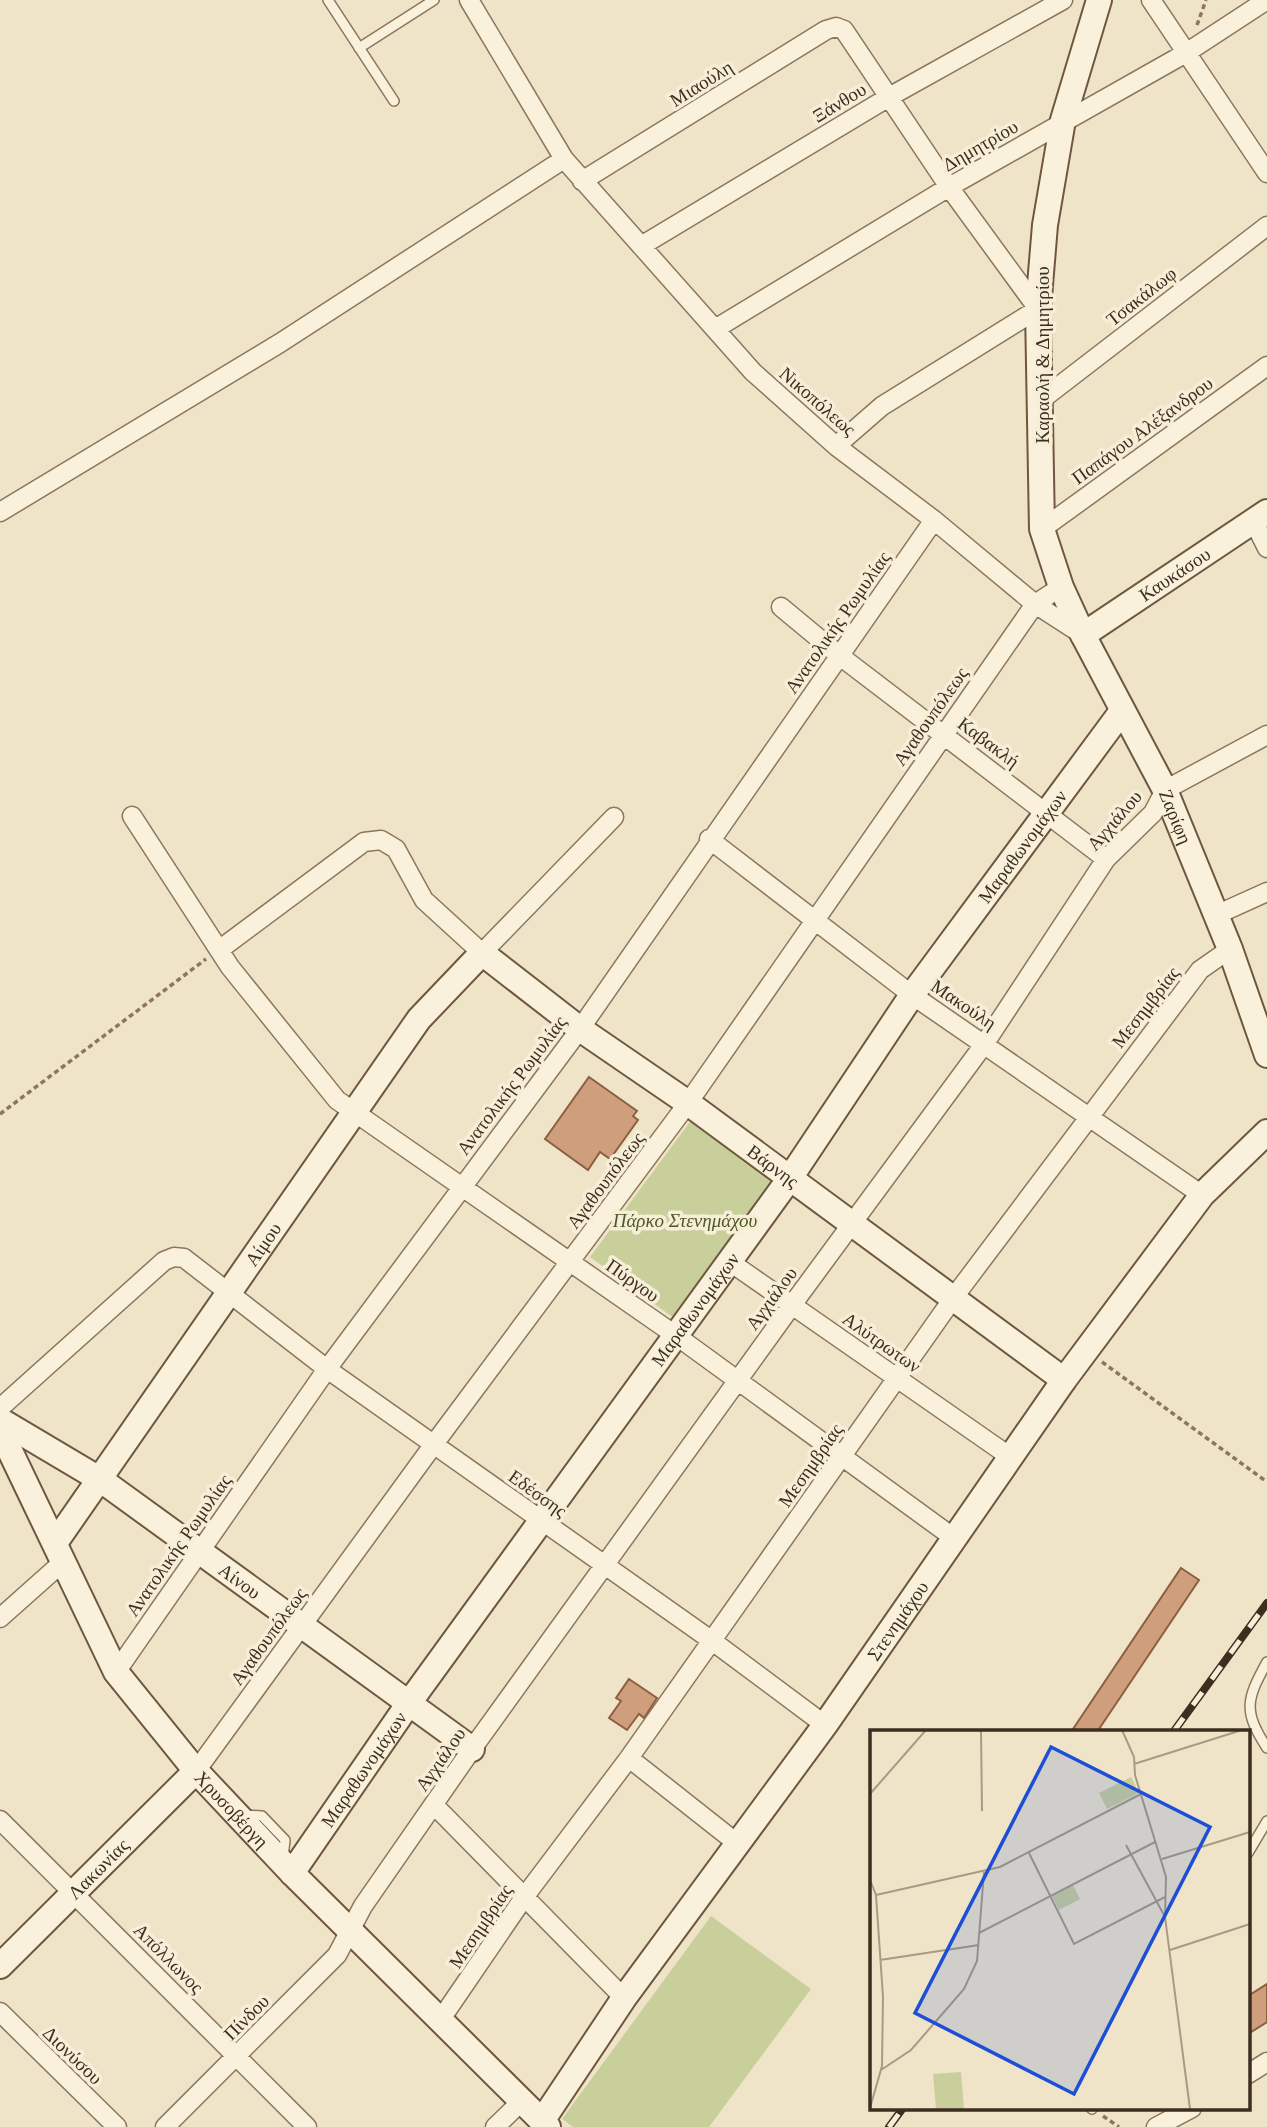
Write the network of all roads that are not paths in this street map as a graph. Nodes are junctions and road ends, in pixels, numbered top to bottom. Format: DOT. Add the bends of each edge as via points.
graph roads {
  1 [pos="328,0"];
  2 [pos="435,0"];
  3 [pos="469,0"];
  4 [pos="1063,0"];
  5 [pos="1099,0"];
  6 [pos="1151,0"];
  7 [pos="1267,0"];
  8 [pos="359,48"];
  9 [pos="1186,53"];
  10 [pos="889,97"];
  11 [pos="394,101"];
  12 [pos="1063,120"];
  13 [pos="564,159"];
  14 [pos="1267,173"];
  15 [pos="582,181"];
  16 [pos="949,187"];
  17 [pos="1267,226"];
  18 [pos="641,246"];
  19 [pos="1038,309"];
  20 [pos="715,329"];
  21 [pos="1267,366"];
  22 [pos="1041,400"];
  23 [pos="836,446"];
  24 [pos="0,512"];
  25 [pos="1261,517"];
  26 [pos="934,520"];
  27 [pos="1042,529"];
  28 [pos="1267,548"];
  29 [pos="1061,587"];
  30 [pos="1035,604"];
  31 [pos="781,607"];
  32 [pos="1083,635"];
  33 [pos="839,656"];
  34 [pos="1122,710"];
  35 [pos="944,734"];
  36 [pos="1267,735"];
  37 [pos="1165,790"];
  38 [pos="1046,811"];
  39 [pos="132,816"];
  40 [pos="614,817"];
  41 [pos="709,839"];
  42 [pos="1106,859"];
  43 [pos="1267,892"];
  44 [pos="1216,915"];
  45 [pos="815,919"];
  46 [pos="1230,949"];
  47 [pos="219,950"];
  48 [pos="482,953"];
  49 [pos="912,995"];
  50 [pos="580,1029"];
  51 [pos="985,1043"];
  52 [pos="1267,1055"];
  53 [pos="688,1103"];
  54 [pos="353,1112"];
  55 [pos="1088,1115"];
  56 [pos="1267,1132"];
  57 [pos="790,1178"];
  58 [pos="461,1186"];
  59 [pos="1202,1195"];
  60 [pos="852,1223"];
  61 [pos="571,1262"];
  62 [pos="730,1262"];
  63 [pos="228,1294"];
  64 [pos="954,1297"];
  65 [pos="792,1305"];
  66 [pos="678,1337"];
  67 [pos="327,1369"];
  68 [pos="897,1378"];
  69 [pos="1064,1380"];
  70 [pos="737,1381"];
  71 [pos="0,1408"];
  72 [pos="0,1420"];
  73 [pos="0,1430"];
  74 [pos="434,1444"];
  75 [pos="1009,1456"];
  76 [pos="842,1457"];
  77 [pos="101,1480"];
  78 [pos="541,1521"];
  79 [pos="954,1538"];
  80 [pos="200,1551"];
  81 [pos="60,1552"];
  82 [pos="605,1566"];
  83 [pos="0,1618"];
  84 [pos="303,1624"];
  85 [pos="711,1640"];
  86 [pos="1267,1662"];
  87 [pos="116,1672"];
  88 [pos="409,1703"];
  89 [pos="825,1725"];
  90 [pos="1267,1748"];
  91 [pos="472,1749"];
  92 [pos="629,1758"];
  93 [pos="196,1771"];
  94 [pos="434,1805"];
  95 [pos="0,1820"];
  96 [pos="1267,1821"];
  97 [pos="738,1844"];
  98 [pos="1250,1850"];
  99 [pos="287,1868"];
  100 [pos="74,1893"];
  101 [pos="525,1896"];
  102 [pos="350,1932"];
  103 [pos="0,1966"];
  104 [pos="624,1998"];
  105 [pos="0,2012"];
  106 [pos="442,2020"];
  107 [pos="237,2056"];
  108 [pos="1267,2062"];
  109 [pos="1250,2073"];
  110 [pos="522,2102"];
  111 [pos="1188,2110"];
  112 [pos="545,2124"];
  113 [pos="117,2127"];
  114 [pos="164,2127"];
  115 [pos="307,2127"];
  116 [pos="495,2127"];
  117 [pos="1156,2127"];
  1 -- 8 [label="lane"];
  2 -- 8 [label="lane"];
  3 -- 13 [label="street, Νικοπόλεως"];
  4 -- 10 [label="street, Ξάνθου"];
  5 -- 12 [label="street, Καραολή & Δημητρίου"];
  6 -- 9 [label="street"];
  7 -- 9 [label="street, Δημητρίου"];
  8 -- 11 [label="lane"];
  9 -- 12 [label="street, Δημητρίου"];
  9 -- 14 [label="street"];
  10 -- 15 [label="street, Μιαούλη" via="844,30 836,27"];
  10 -- 16 [label="street"];
  10 -- 18 [label="street, Ξάνθου"];
  12 -- 16 [label="street, Δημητρίου"];
  12 -- 19 [label="street, Καραολή & Δημητρίου" via="1045,225"];
  13 -- 15 [label="street, Νικοπόλεως"];
  13 -- 24 [label="street" via="280,343"];
  15 -- 18 [label="street, Νικοπόλεως"];
  16 -- 19 [label="street"];
  16 -- 20 [label="street, Δημητρίου"];
  17 -- 22 [label="street, Τσακάλωφ"];
  18 -- 20 [label="street, Νικοπόλεως"];
  19 -- 22 [label="street, Καραολή & Δημητρίου"];
  19 -- 23 [label="street" via="882,407"];
  20 -- 23 [label="street, Νικοπόλεως" via="753,372"];
  21 -- 27 [label="street, Παπάγου Αλέξανδρου"];
  22 -- 27 [label="street, Καραολή & Δημητρίου"];
  23 -- 26 [label="street, Νικοπόλεως"];
  25 -- 28 [label="street"];
  25 -- 32 [label="street, Καυκάσου"];
  26 -- 30 [label="street, Νικοπόλεως"];
  26 -- 33 [label="street, Ανατολικής Ρωμυλίας"];
  27 -- 29 [label="street, Καραολή & Δημητρίου"];
  29 -- 30 [label="street"];
  29 -- 32 [label="street, Ζαρίφη"];
  30 -- 32 [label="street, Νικοπόλεως"];
  30 -- 35 [label="street, Αγαθουπόλεως"];
  31 -- 33 [label="street, Καβακλή"];
  32 -- 34 [label="street, Ζαρίφη"];
  33 -- 35 [label="street, Καβακλή"];
  33 -- 41 [label="street, Ανατολικής Ρωμυλίας"];
  34 -- 37 [label="street, Ζαρίφη"];
  34 -- 38 [label="street, Μαραθωνομάχων"];
  35 -- 38 [label="street, Καβακλή"];
  35 -- 45 [label="street, Αγαθουπόλεως"];
  36 -- 37 [label="street, Αγχιάλου"];
  37 -- 42 [label="street, Αγχιάλου" via="1153,813"];
  37 -- 44 [label="street, Ζαρίφη"];
  38 -- 42 [label="street, Καβακλή"];
  38 -- 49 [label="street, Μαραθωνομάχων"];
  39 -- 47 [label="street, Πύργου"];
  40 -- 48 [label="street"];
  41 -- 45 [label="street, Μακούλη"];
  41 -- 50 [label="street, Ανατολικής Ρωμυλίας"];
  42 -- 51 [label="street, Αγχιάλου"];
  43 -- 44 [label="street"];
  44 -- 46 [label="street, Ζαρίφη"];
  45 -- 49 [label="street, Μακούλη"];
  45 -- 53 [label="street, Αγαθουπόλεως"];
  46 -- 52 [label="street, Ζαρίφη"];
  46 -- 55 [label="street, Μεσημβρίας" via="1200,970"];
  47 -- 48 [label="street" via="364,842 381,841 396,849 424,900"];
  47 -- 54 [label="street, Πύργου" via="337,1100"];
  48 -- 50 [label="street, Βάρνης"];
  48 -- 54 [label="street, Αίμου" via="419,1020"];
  49 -- 51 [label="street, Μακούλη"];
  49 -- 57 [label="street, Μαραθωνομάχων"];
  50 -- 53 [label="street, Βάρνης"];
  50 -- 58 [label="street, Ανατολικής Ρωμυλίας"];
  51 -- 55 [label="street, Μακούλη"];
  51 -- 60 [label="street, Αγχιάλου"];
  53 -- 57 [label="street, Βάρνης"];
  53 -- 61 [label="street, Αγαθουπόλεως"];
  54 -- 58 [label="street, Πύργου"];
  54 -- 63 [label="street, Αίμου"];
  55 -- 59 [label="street, Μακούλη"];
  55 -- 64 [label="street, Μεσημβρίας"];
  56 -- 59 [label="street, Στενημάχου"];
  57 -- 60 [label="street, Βάρνης"];
  57 -- 62 [label="street, Μαραθωνομάχων"];
  58 -- 61 [label="street, Πύργου"];
  58 -- 67 [label="street, Ανατολικής Ρωμυλίας"];
  59 -- 69 [label="street, Στενημάχου"];
  60 -- 64 [label="street, Βάρνης"];
  60 -- 65 [label="street, Αγχιάλου"];
  61 -- 66 [label="street, Πύργου"];
  61 -- 74 [label="street, Αγαθουπόλεως"];
  62 -- 65 [label="street, Αλύτρωτων"];
  62 -- 66 [label="street, Μαραθωνομάχων"];
  63 -- 67 [label="street, Εδέσσης"];
  63 -- 71 [label="street, Εδέσσης" via="188,1260 169,1258"];
  63 -- 77 [label="street, Αίμου"];
  64 -- 68 [label="street, Μεσημβρίας"];
  64 -- 69 [label="street, Βάρνης"];
  65 -- 68 [label="street, Αλύτρωτων"];
  65 -- 70 [label="street, Αγχιάλου"];
  66 -- 70 [label="street, Πύργου"];
  66 -- 78 [label="street, Μαραθωνομάχων"];
  67 -- 74 [label="street, Εδέσσης"];
  67 -- 80 [label="street, Ανατολικής Ρωμυλίας"];
  68 -- 75 [label="street, Αλύτρωτων"];
  68 -- 76 [label="street, Μεσημβρίας"];
  69 -- 75 [label="street, Στενημάχου"];
  70 -- 76 [label="street, Πύργου"];
  70 -- 82 [label="street, Αγχιάλου"];
  72 -- 77 [label="street, Αίνου"];
  73 -- 81 [label="street, Χρυσοβέργη"];
  74 -- 78 [label="street, Εδέσσης"];
  74 -- 84 [label="street, Αγαθουπόλεως"];
  75 -- 79 [label="street, Στενημάχου"];
  76 -- 79 [label="street, Πύργου"];
  76 -- 85 [label="street, Μεσημβρίας"];
  77 -- 80 [label="street, Αίνου"];
  77 -- 81 [label="street, Αίμου"];
  78 -- 82 [label="street, Εδέσσης"];
  78 -- 88 [label="street, Μαραθωνομάχων"];
  79 -- 89 [label="street, Στενημάχου"];
  80 -- 84 [label="street, Αίνου"];
  80 -- 87 [label="street, Ανατολικής Ρωμυλίας"];
  81 -- 83 [label="street"];
  81 -- 87 [label="street, Χρυσοβέργη"];
  82 -- 85 [label="street, Εδέσσης"];
  82 -- 91 [label="street, Αγχιάλου"];
  84 -- 88 [label="street, Αίνου"];
  84 -- 93 [label="street, Αγαθουπόλεως"];
  85 -- 89 [label="street, Εδέσσης"];
  85 -- 92 [label="street, Μεσημβρίας"];
  86 -- 90 [label="lane" via="1250,1701 1251,1722"];
  87 -- 93 [label="street, Χρυσοβέργη"];
  88 -- 91 [label="street, Αίνου"];
  88 -- 99 [label="street, Μαραθωνομάχων"];
  89 -- 97 [label="street, Στενημάχου"];
  91 -- 94 [label="street, Αγχιάλου"];
  92 -- 97 [label="street"];
  92 -- 101 [label="street, Μεσημβρίας"];
  93 -- 99 [label="street, Χρυσοβέργη"];
  93 -- 100 [label="street, Λακωνίας"];
  94 -- 101 [label="street"];
  94 -- 102 [label="street, Αγχιάλου" via="363,1906"];
  95 -- 100 [label="street, Απόλλωνος"];
  96 -- 98 [label="lane"];
  97 -- 104 [label="street, Στενημάχου"];
  99 -- 102 [label="street, Χρυσοβέργη"];
  100 -- 103 [label="street, Λακωνίας"];
  100 -- 107 [label="street, Απόλλωνος"];
  101 -- 104 [label="street"];
  101 -- 106 [label="street, Μεσημβρίας"];
  102 -- 106 [label="street, Χρυσοβέργη"];
  102 -- 107 [label="street, Πίνδου" via="332,1961"];
  104 -- 112 [label="street, Στενημάχου"];
  105 -- 113 [label="street, Διονύσου"];
  106 -- 110 [label="street, Χρυσοβέργη"];
  107 -- 114 [label="street, Πίνδου"];
  107 -- 115 [label="street, Απόλλωνος"];
  108 -- 109 [label="street"];
  110 -- 112 [label="street, Χρυσοβέργη"];
  110 -- 116 [label="street"];
  111 -- 117 [label="street"];
}
